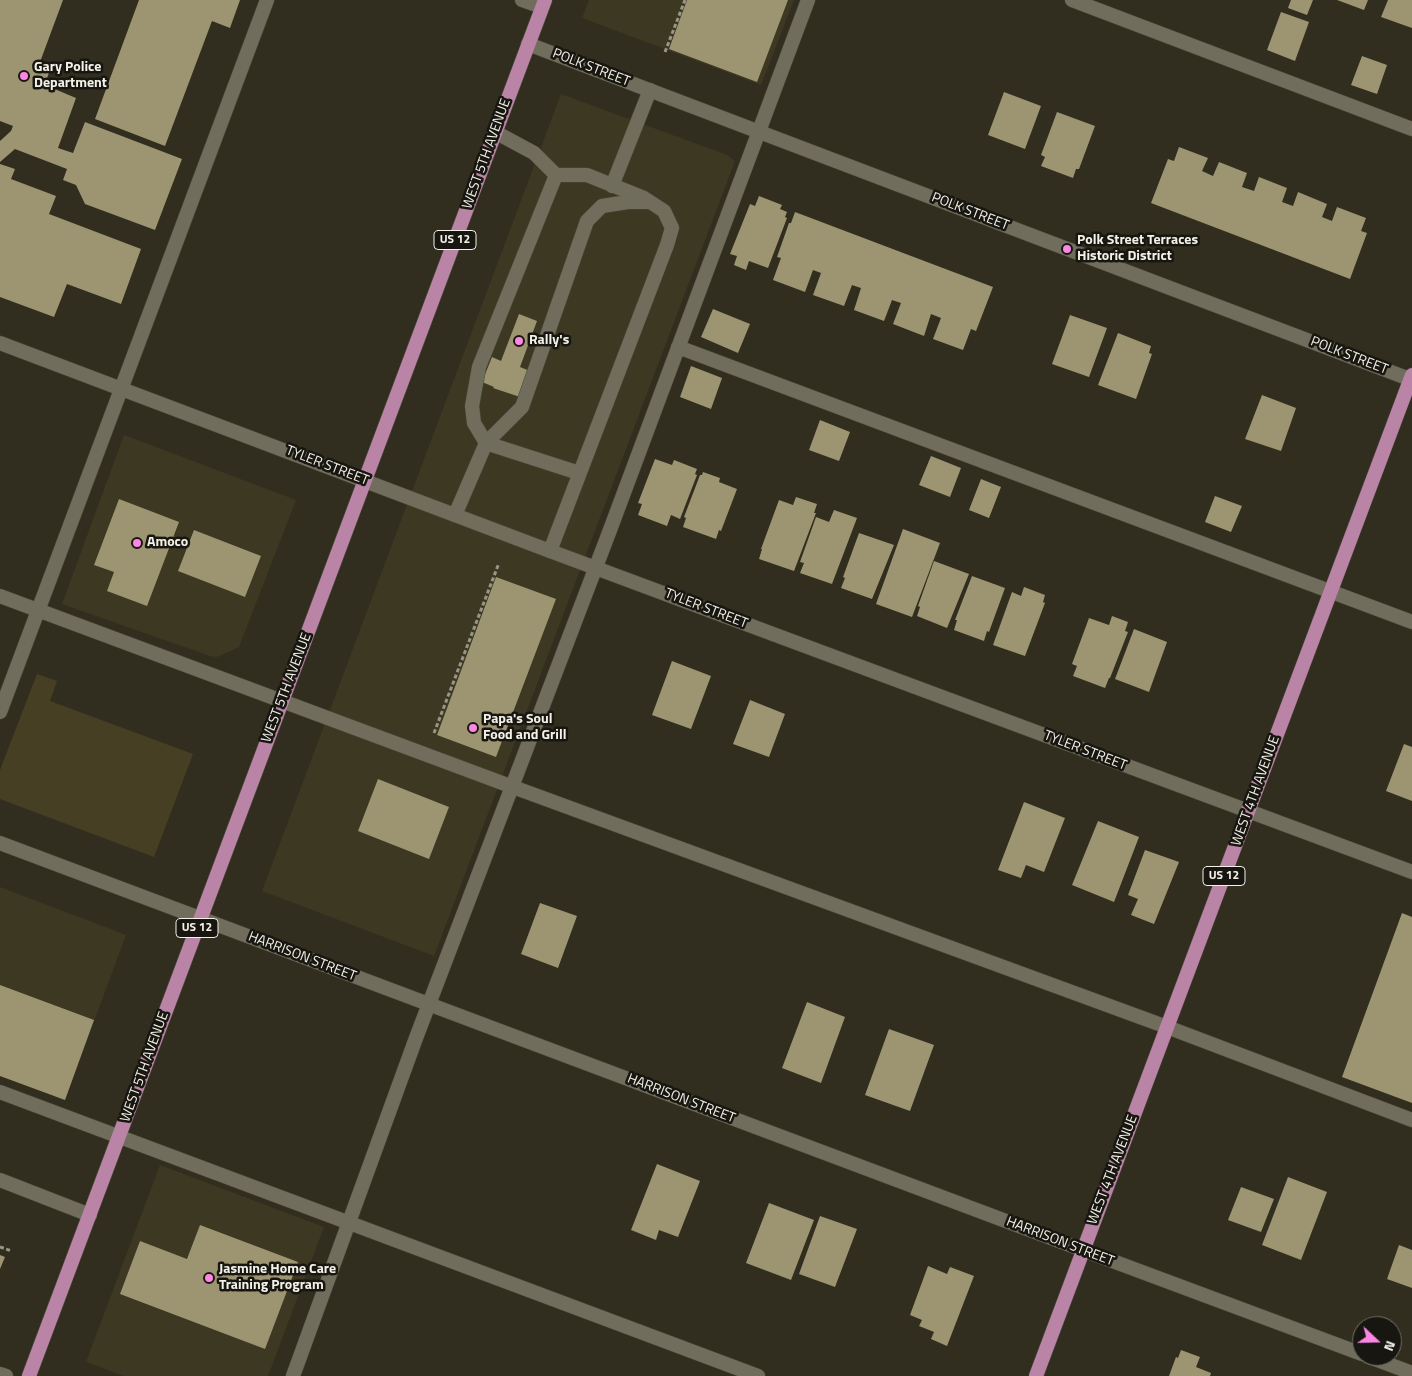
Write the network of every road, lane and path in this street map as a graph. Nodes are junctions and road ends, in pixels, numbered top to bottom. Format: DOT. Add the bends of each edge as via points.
graph roads {
  1 [pos="266,0"];
  2 [pos="522,0"];
  3 [pos="685,0"];
  4 [pos="808,0"];
  5 [pos="1072,0"];
  6 [pos="543,4"];
  7 [pos="528,44"];
  8 [pos="665,52"];
  9 [pos="650,90"];
  10 [pos="1412,129"];
  11 [pos="760,131"];
  12 [pos="495,132"];
  13 [pos="556,176"];
  14 [pos="612,186"];
  15 [pos="650,202"];
  16 [pos="0,343"];
  17 [pos="678,348"];
  18 [pos="1412,378"];
  19 [pos="121,388"];
  20 [pos="486,443"];
  21 [pos="579,473"];
  22 [pos="364,480"];
  23 [pos="455,515"];
  24 [pos="550,551"];
  25 [pos="499,563"];
  26 [pos="596,568"];
  27 [pos="1330,592"];
  28 [pos="0,596"];
  29 [pos="38,610"];
  30 [pos="1412,622"];
  31 [pos="282,700"];
  32 [pos="0,712"];
  33 [pos="426,754"];
  34 [pos="513,787"];
  35 [pos="1248,812"];
  36 [pos="0,843"];
  37 [pos="1412,872"];
  38 [pos="200,919"];
  39 [pos="429,1004"];
  40 [pos="1167,1027"];
  41 [pos="0,1092"];
  42 [pos="1412,1120"];
  43 [pos="119,1136"];
  44 [pos="0,1180"];
  45 [pos="90,1215"];
  46 [pos="350,1222"];
  47 [pos="0,1247"];
  48 [pos="1083,1250"];
  49 [pos="12,1251"];
  50 [pos="1352,1350"];
  51 [pos="1393,1366"];
  52 [pos="1412,1373"];
  53 [pos="0,1374"];
  54 [pos="6,1376"];
  55 [pos="29,1376"];
  56 [pos="293,1376"];
  57 [pos="758,1376"];
  58 [pos="1036,1376"];
  1 -- 19 [label="street"];
  2 -- 6 [label="street"];
  3 -- 8 [label="path"];
  4 -- 11 [label="street"];
  5 -- 10 [label="street"];
  6 -- 7 [label="main road, WEST 5TH AVENUE / US 12"];
  7 -- 9 [label="street, POLK STREET"];
  7 -- 12 [label="main road, WEST 5TH AVENUE / US 12"];
  9 -- 11 [label="street, POLK STREET"];
  9 -- 14 [label="street"];
  11 -- 17 [label="street"];
  11 -- 18 [label="street, POLK STREET"];
  12 -- 13 [label="street" via="534,153"];
  12 -- 22 [label="main road, WEST 5TH AVENUE / US 12"];
  13 -- 14 [label="street" via="587,175"];
  13 -- 20 [label="street" via="479,367 472,406 474,423"];
  14 -- 15 [label="street"];
  15 -- 20 [label="street" via="602,206 587,221 522,407"];
  15 -- 21 [label="street" via="664,211 672,228"];
  16 -- 19 [label="street, TYLER STREET"];
  17 -- 26 [label="street"];
  17 -- 27 [label="street"];
  18 -- 27 [label="main road, WEST 4TH AVENUE / US 12"];
  19 -- 22 [label="street, TYLER STREET"];
  19 -- 29 [label="street"];
  20 -- 21 [label="street"];
  20 -- 23 [label="street"];
  21 -- 24 [label="street"];
  22 -- 23 [label="street, TYLER STREET"];
  22 -- 31 [label="main road, WEST 5TH AVENUE / US 12"];
  23 -- 24 [label="street, TYLER STREET"];
  24 -- 26 [label="street, TYLER STREET"];
  25 -- 33 [label="path"];
  26 -- 34 [label="street"];
  26 -- 35 [label="street, TYLER STREET"];
  27 -- 30 [label="street"];
  27 -- 35 [label="main road, WEST 4TH AVENUE / US 12"];
  28 -- 29 [label="street"];
  29 -- 31 [label="street"];
  29 -- 32 [label="street"];
  31 -- 33 [label="street"];
  31 -- 38 [label="main road, WEST 5TH AVENUE / US 12"];
  33 -- 34 [label="street"];
  34 -- 39 [label="street"];
  34 -- 40 [label="street"];
  35 -- 37 [label="street, TYLER STREET"];
  35 -- 40 [label="main road, WEST 4TH AVENUE / US 12"];
  36 -- 38 [label="street, HARRISON STREET"];
  38 -- 39 [label="street, HARRISON STREET"];
  38 -- 43 [label="main road, WEST 5TH AVENUE / US 12"];
  39 -- 46 [label="street"];
  39 -- 48 [label="street, HARRISON STREET"];
  40 -- 42 [label="street"];
  40 -- 48 [label="main road, WEST 4TH AVENUE / US 12"];
  41 -- 43 [label="street"];
  43 -- 45 [label="main road, WEST 5TH AVENUE / US 12"];
  43 -- 46 [label="street"];
  44 -- 45 [label="street"];
  45 -- 55 [label="main road, WEST 5TH AVENUE / US 12"];
  46 -- 56 [label="street"];
  46 -- 57 [label="street"];
  47 -- 49 [label="path"];
  48 -- 50 [label="street, HARRISON STREET"];
  48 -- 58 [label="main road, WEST 4TH AVENUE / US 12"];
  51 -- 52 [label="street"];
  53 -- 54 [label="street"];
}
